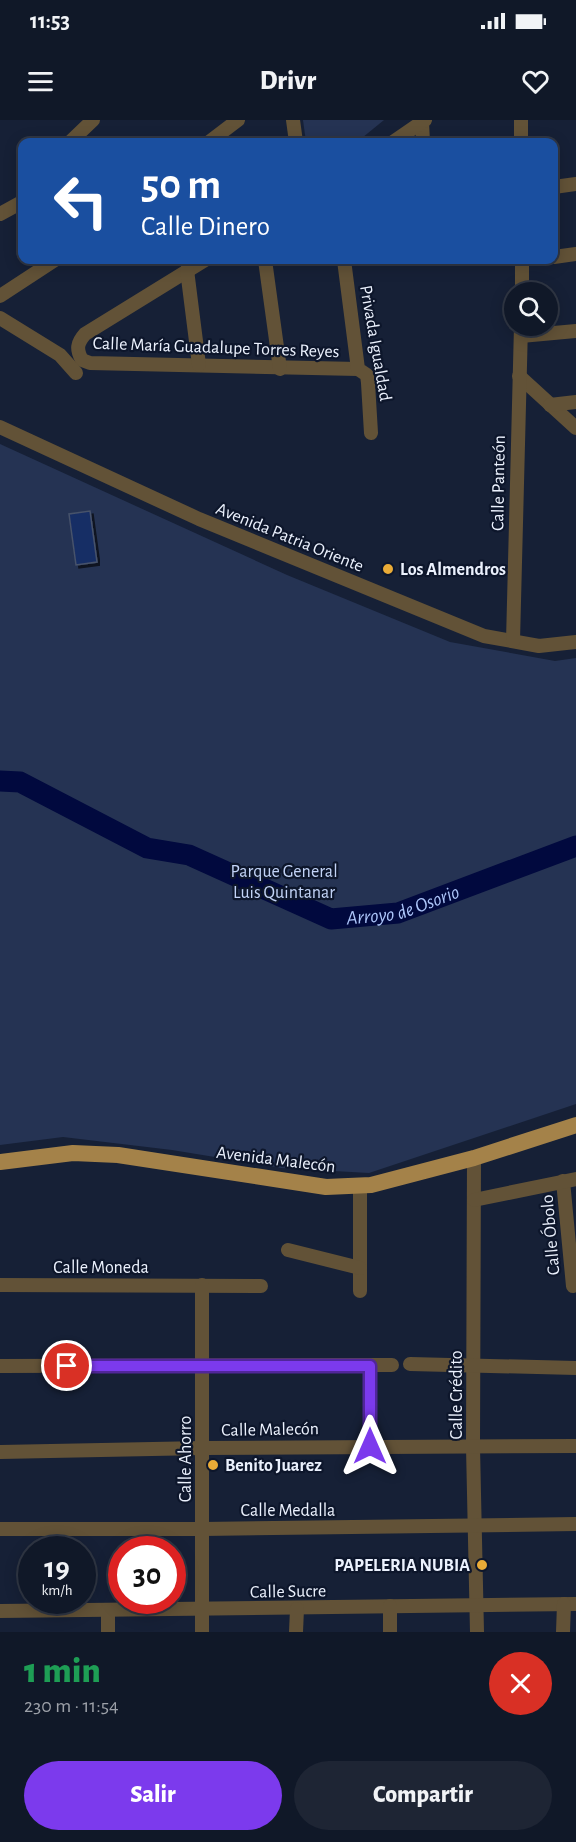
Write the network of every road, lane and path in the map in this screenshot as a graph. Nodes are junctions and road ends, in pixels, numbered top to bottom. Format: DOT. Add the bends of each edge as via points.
graph roads {
  1 [pos="93,120"];
  2 [pos="238,120"];
  3 [pos="293,120"];
  4 [pos="521,120"];
  5 [pos="424,121"];
  6 [pos="74,138"];
  7 [pos="214,138"];
  8 [pos="295,138"];
  9 [pos="399,138"];
  10 [pos="423,138"];
  11 [pos="521,138"];
  12 [pos="576,184"];
  13 [pos="558,186"];
  14 [pos="18,204"];
  15 [pos="0,214"];
  16 [pos="576,254"];
  17 [pos="558,256"];
  18 [pos="49,264"];
  19 [pos="198,264"];
  20 [pos="267,264"];
  21 [pos="345,264"];
  22 [pos="522,264"];
  23 [pos="187,270"];
  24 [pos="522,282"];
  25 [pos="0,296"];
  26 [pos="0,318"];
  27 [pos="558,331"];
  28 [pos="576,331"];
  29 [pos="521,336"];
  30 [pos="199,365"];
  31 [pos="280,369"];
  32 [pos="358,369"];
  33 [pos="76,373"];
  34 [pos="519,376"];
  35 [pos="576,402"];
  36 [pos="550,405"];
  37 [pos="0,427"];
  38 [pos="576,428"];
  39 [pos="371,433"];
  40 [pos="513,641"];
  41 [pos="576,642"];
  42 [pos="576,1125"];
  43 [pos="474,1158"];
  44 [pos="0,1162"];
  45 [pos="569,1180"];
  46 [pos="360,1186"];
  47 [pos="474,1200"];
  48 [pos="288,1250"];
  49 [pos="360,1268"];
  50 [pos="0,1285"];
  51 [pos="202,1285"];
  52 [pos="261,1286"];
  53 [pos="573,1286"];
  54 [pos="360,1291"];
  55 [pos="410,1364"];
  56 [pos="392,1365"];
  57 [pos="474,1365"];
  58 [pos="0,1366"];
  59 [pos="202,1366"];
  60 [pos="370,1366"];
  61 [pos="576,1368"];
  62 [pos="370,1446"];
  63 [pos="576,1446"];
  64 [pos="473,1447"];
  65 [pos="203,1448"];
  66 [pos="0,1452"];
  67 [pos="576,1524"];
  68 [pos="476,1527"];
  69 [pos="0,1528"];
  70 [pos="203,1529"];
  71 [pos="570,1604"];
  72 [pos="478,1605"];
  73 [pos="390,1606"];
  74 [pos="297,1609"];
  75 [pos="186,1610"];
  76 [pos="202,1610"];
  77 [pos="0,1611"];
  78 [pos="108,1611"];
  79 [pos="108,1614"];
  80 [pos="108,1632"];
  81 [pos="202,1632"];
  82 [pos="296,1632"];
  83 [pos="390,1632"];
  84 [pos="477,1632"];
  85 [pos="563,1632"];
  1 -- 6 [label="street"];
  2 -- 7 [label="street"];
  3 -- 8 [label="street"];
  4 -- 11 [label="street"];
  5 -- 9 [label="street"];
  5 -- 10 [label="street"];
  12 -- 13 [label="street"];
  14 -- 15 [label="street"];
  16 -- 17 [label="street"];
  18 -- 25 [label="street"];
  19 -- 23 [label="street"];
  20 -- 31 [label="street"];
  21 -- 32 [label="street, Privada Igualdad"];
  22 -- 24 [label="street"];
  23 -- 30 [label="street"];
  23 -- 30 [label="street, Calle María Guadalupe Torres Reyes" via="85,334 78,342 77,352 90,363"];
  26 -- 33 [label="street" via="60,355"];
  27 -- 28 [label="street"];
  29 -- 34 [label="street, Calle Panteón"];
  30 -- 31 [label="street, Calle María Guadalupe Torres Reyes"];
  31 -- 32 [label="street, Calle María Guadalupe Torres Reyes"];
  32 -- 39 [label="street, Privada Igualdad" via="367,375"];
  34 -- 36 [label="street"];
  34 -- 40 [label="street, Calle Panteón"];
  35 -- 36 [label="street"];
  36 -- 38 [label="street"];
  37 -- 40 [label="street, Avenida Patria Oriente" via="199,519 484,636"];
  40 -- 41 [label="street, Avenida Patria Oriente" via="539,646"];
  42 -- 43 [label="main road, Avenida Malecón"];
  43 -- 46 [label="main road, Avenida Malecón"];
  43 -- 47 [label="street, Calle Crédito"];
  44 -- 46 [label="main road, Avenida Malecón" via="73,1153 107,1155 326,1187"];
  45 -- 47 [label="street"];
  45 -- 53 [label="street, Calle Óbolo"];
  46 -- 49 [label="street"];
  47 -- 57 [label="street, Calle Crédito"];
  48 -- 49 [label="street"];
  49 -- 54 [label="street"];
  50 -- 51 [label="street, Calle Moneda"];
  51 -- 52 [label="street, Calle Moneda"];
  51 -- 59 [label="street, Calle Ahorro"];
  55 -- 57 [label="street"];
  56 -- 60 [label="street"];
  57 -- 61 [label="street"];
  57 -- 64 [label="street, Calle Crédito"];
  58 -- 59 [label="street"];
  59 -- 60 [label="street"];
  59 -- 65 [label="street, Calle Ahorro"];
  60 -- 62 [label="street"];
  62 -- 64 [label="street, Calle Malecón"];
  62 -- 65 [label="street, Calle Malecón"];
  63 -- 64 [label="street, Calle Malecón"];
  64 -- 68 [label="street, Calle Crédito"];
  65 -- 66 [label="street, Calle Malecón"];
  65 -- 70 [label="street, Calle Ahorro"];
  67 -- 68 [label="street, Calle Medalla"];
  68 -- 70 [label="street, Calle Medalla"];
  68 -- 72 [label="street, Calle Crédito"];
  69 -- 70 [label="street, Calle Medalla"];
  70 -- 76 [label="street, Calle Ahorro"];
  71 -- 72 [label="street, Calle Sucre"];
  71 -- 85 [label="street"];
  72 -- 73 [label="street, Calle Sucre"];
  72 -- 84 [label="street, Calle Crédito"];
  73 -- 74 [label="street, Calle Sucre"];
  73 -- 83 [label="street"];
  74 -- 76 [label="street, Calle Sucre"];
  74 -- 82 [label="street"];
  75 -- 76 [label="street, Calle Sucre"];
  76 -- 81 [label="street, Calle Ahorro"];
  77 -- 78 [label="street, Calle Sucre"];
  79 -- 80 [label="street"];
}
